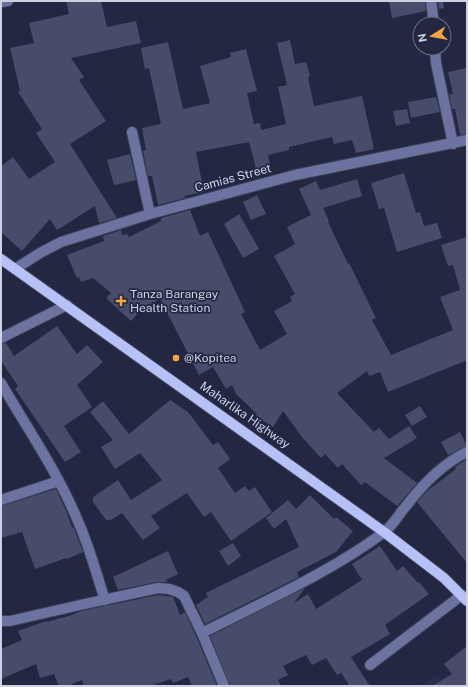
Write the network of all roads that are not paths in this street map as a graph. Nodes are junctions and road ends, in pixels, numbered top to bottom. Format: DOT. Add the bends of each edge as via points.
graph roads {
  1 [pos="8,1"];
  2 [pos="431,1"];
  3 [pos="1,2"];
  4 [pos="433,16"];
  5 [pos="435,56"];
  6 [pos="132,132"];
  7 [pos="467,140"];
  8 [pos="453,144"];
  9 [pos="150,214"];
  10 [pos="1,259"];
  11 [pos="15,269"];
  12 [pos="67,305"];
  13 [pos="1,338"];
  14 [pos="1,383"];
  15 [pos="467,452"];
  16 [pos="59,481"];
  17 [pos="1,500"];
  18 [pos="384,532"];
  19 [pos="465,598"];
  20 [pos="105,600"];
  21 [pos="1,621"];
  22 [pos="202,633"];
  23 [pos="370,665"];
  24 [pos="224,686"];
  1 -- 3 [label="street"];
  2 -- 4 [label="street"];
  5 -- 8 [label="street"];
  6 -- 9 [label="street"];
  7 -- 8 [label="street, Camias Street"];
  8 -- 9 [label="street, Camias Street" via="295,175"];
  9 -- 11 [label="street, Camias Street" via="61,242"];
  10 -- 11 [label="main road, Maharlika Highway"];
  11 -- 12 [label="main road, Maharlika Highway"];
  12 -- 13 [label="street"];
  12 -- 18 [label="main road, Maharlika Highway"];
  14 -- 16 [label="street"];
  15 -- 18 [label="street" via="453,459 432,476"];
  16 -- 17 [label="street"];
  16 -- 20 [label="street" via="85,538"];
  18 -- 19 [label="main road, Maharlika Highway" via="444,578"];
  18 -- 22 [label="street" via="324,570"];
  19 -- 23 [label="street"];
  20 -- 21 [label="street"];
  20 -- 22 [label="street" via="158,588 178,592 184,596"];
  22 -- 24 [label="street"];
}
